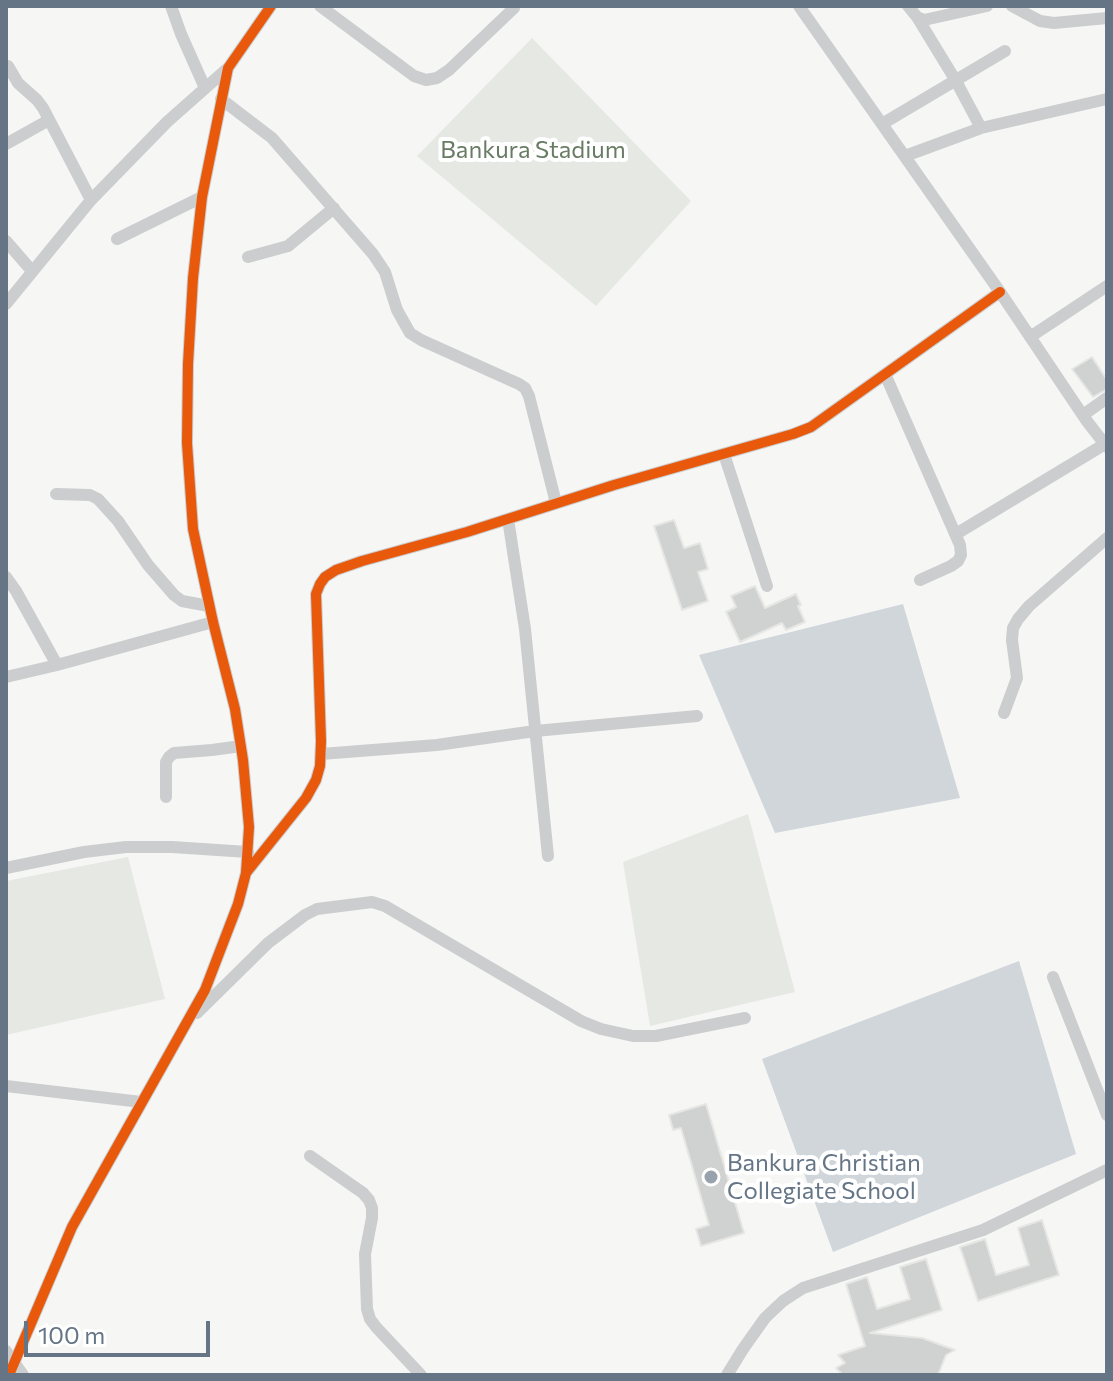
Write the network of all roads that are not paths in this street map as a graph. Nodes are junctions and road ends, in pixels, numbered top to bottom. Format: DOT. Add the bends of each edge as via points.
graph roads {
  1 [pos="171,6"];
  2 [pos="271,6"];
  3 [pos="320,6"];
  4 [pos="799,6"];
  5 [pos="908,6"];
  6 [pos="987,6"];
  7 [pos="1012,6"];
  8 [pos="514,8"];
  9 [pos="917,17"];
  10 [pos="1107,18"];
  11 [pos="1005,51"];
  12 [pos="8,66"];
  13 [pos="228,68"];
  14 [pos="956,81"];
  15 [pos="205,88"];
  16 [pos="221,99"];
  17 [pos="1107,99"];
  18 [pos="49,120"];
  19 [pos="882,124"];
  20 [pos="981,128"];
  21 [pos="6,144"];
  22 [pos="905,156"];
  23 [pos="202,197"];
  24 [pos="91,200"];
  25 [pos="334,208"];
  26 [pos="117,239"];
  27 [pos="6,241"];
  28 [pos="248,257"];
  29 [pos="32,271"];
  30 [pos="1107,286"];
  31 [pos="1000,292"];
  32 [pos="6,304"];
  33 [pos="1030,337"];
  34 [pos="885,374"];
  35 [pos="1107,398"];
  36 [pos="1083,415"];
  37 [pos="1106,446"];
  38 [pos="724,454"];
  39 [pos="56,494"];
  40 [pos="556,503"];
  41 [pos="508,519"];
  42 [pos="956,534"];
  43 [pos="1107,538"];
  44 [pos="6,577"];
  45 [pos="920,580"];
  46 [pos="767,586"];
  47 [pos="209,606"];
  48 [pos="213,622"];
  49 [pos="57,665"];
  50 [pos="6,677"];
  51 [pos="1004,713"];
  52 [pos="697,716"];
  53 [pos="535,731"];
  54 [pos="241,746"];
  55 [pos="321,754"];
  56 [pos="166,797"];
  57 [pos="248,852"];
  58 [pos="548,856"];
  59 [pos="6,868"];
  60 [pos="246,873"];
  61 [pos="1053,977"];
  62 [pos="745,1018"];
  63 [pos="186,1023"];
  64 [pos="6,1086"];
  65 [pos="141,1102"];
  66 [pos="1107,1115"];
  67 [pos="310,1156"];
  68 [pos="1107,1170"];
  69 [pos="6,1351"];
  70 [pos="12,1369"];
  71 [pos="23,1375"];
  72 [pos="421,1375"];
  73 [pos="727,1375"];
  1 -- 15 [label="street"];
  2 -- 13 [label="street"];
  3 -- 8 [label="street" via="426,80 449,70"];
  4 -- 19 [label="street"];
  5 -- 9 [label="street"];
  6 -- 9 [label="street" via="935,19"];
  7 -- 10 [label="street" via="1054,23"];
  9 -- 14 [label="street"];
  11 -- 14 [label="street"];
  12 -- 18 [label="street"];
  13 -- 15 [label="street"];
  13 -- 16 [label="street"];
  14 -- 19 [label="street"];
  14 -- 20 [label="street"];
  15 -- 24 [label="street"];
  16 -- 23 [label="street"];
  16 -- 25 [label="street" via="272,138"];
  17 -- 20 [label="street"];
  18 -- 21 [label="street"];
  18 -- 24 [label="street"];
  19 -- 22 [label="street"];
  20 -- 22 [label="street"];
  22 -- 31 [label="street"];
  23 -- 26 [label="street"];
  23 -- 47 [label="street" via="192,292 187,443 193,529"];
  24 -- 29 [label="street"];
  25 -- 28 [label="street" via="288,246"];
  25 -- 40 [label="street" via="385,272 410,333 525,388"];
  27 -- 29 [label="street"];
  29 -- 32 [label="street"];
  30 -- 33 [label="street"];
  31 -- 33 [label="street"];
  31 -- 34 [label="street"];
  33 -- 36 [label="street"];
  34 -- 38 [label="street" via="811,427"];
  34 -- 42 [label="street"];
  35 -- 36 [label="street"];
  36 -- 37 [label="street"];
  37 -- 42 [label="street"];
  38 -- 40 [label="street"];
  38 -- 46 [label="street"];
  39 -- 47 [label="street" via="98,499 174,595"];
  40 -- 41 [label="street"];
  41 -- 53 [label="street"];
  41 -- 55 [label="street" via="349,565 325,577 316,594"];
  42 -- 45 [label="street" via="958,561"];
  43 -- 51 [label="street" via="1018,619 1012,640 1017,678"];
  44 -- 49 [label="street"];
  47 -- 48 [label="street"];
  48 -- 49 [label="street"];
  48 -- 54 [label="street"];
  49 -- 50 [label="street"];
  52 -- 53 [label="street"];
  53 -- 55 [label="street"];
  53 -- 58 [label="street"];
  54 -- 56 [label="street" via="174,753 166,762"];
  54 -- 57 [label="street"];
  55 -- 60 [label="street" via="306,798"];
  57 -- 59 [label="street" via="126,847"];
  57 -- 60 [label="street"];
  60 -- 63 [label="street" via="205,990"];
  61 -- 66 [label="street"];
  62 -- 63 [label="street" via="656,1036 601,1029 372,902 305,915 268,943"];
  63 -- 65 [label="street"];
  64 -- 65 [label="street"];
  65 -- 70 [label="street" via="72,1227"];
  67 -- 72 [label="street" via="369,1200 367,1309 376,1327"];
  68 -- 73 [label="street" via="983,1230 803,1288 765,1318"];
  69 -- 70 [label="street"];
  70 -- 71 [label="street"];
}
